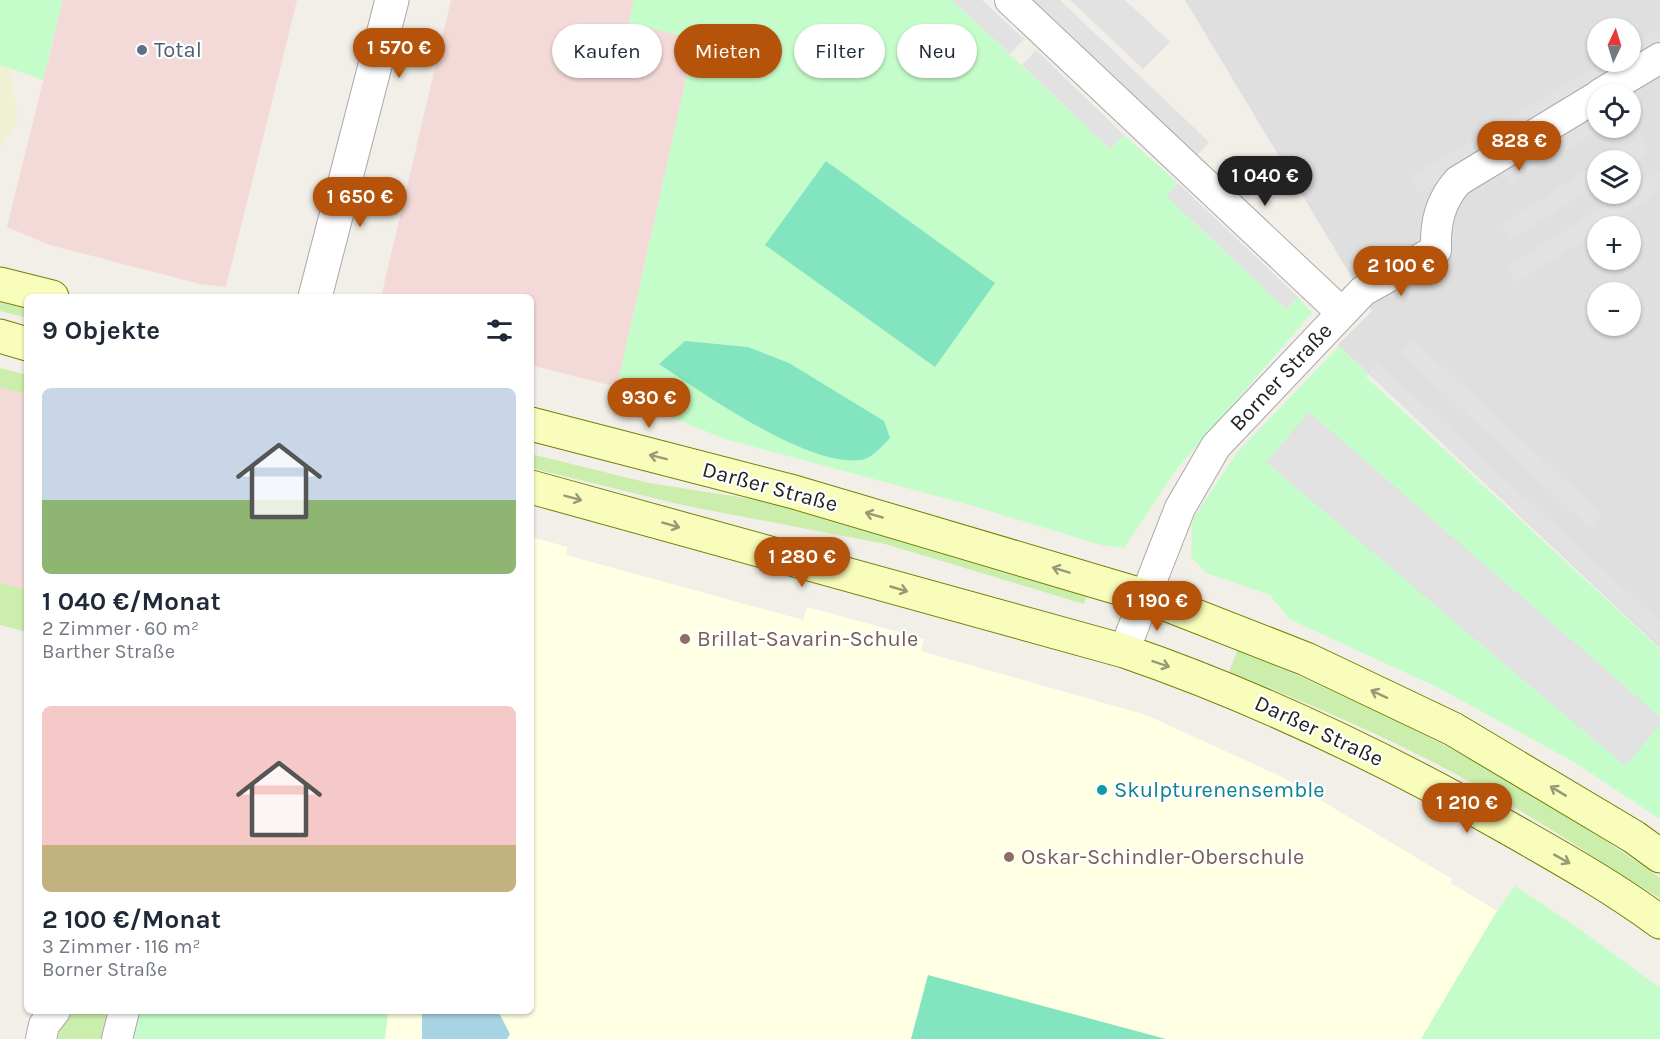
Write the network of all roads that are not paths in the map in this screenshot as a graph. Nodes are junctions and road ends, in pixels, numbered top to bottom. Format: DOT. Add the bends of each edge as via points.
graph roads {
  1 [pos="392,0"];
  2 [pos="1010,0"];
  3 [pos="1660,58"];
  4 [pos="1617,84"];
  5 [pos="1587,102"];
  6 [pos="0,284"];
  7 [pos="40,294"];
  8 [pos="316,294"];
  9 [pos="1342,313"];
  10 [pos="0,336"];
  11 [pos="24,343"];
  12 [pos="534,425"];
  13 [pos="534,488"];
  14 [pos="1145,596"];
  15 [pos="1124,651"];
  16 [pos="1660,856"];
  17 [pos="1660,922"];
  18 [pos="53,1014"];
  19 [pos="123,1014"];
  20 [pos="41,1039"];
  21 [pos="117,1039"];
  1 -- 8 [label="street"];
  2 -- 9 [label="street"];
  3 -- 4 [label="street, Borner Straße"];
  5 -- 9 [label="street, Borner Straße" via="1458,181 1446,195 1439,214 1436,250 1363,291"];
  6 -- 7 [label="main road"];
  9 -- 14 [label="street, Borner Straße" via="1216,446 1180,508"];
  10 -- 11 [label="main road"];
  14 -- 12 [label="main road, Darßer Straße, one-way" via="794,492"];
  13 -- 15 [label="main road, Darßer Straße, one-way"];
  14 -- 15 [label="street"];
  16 -- 14 [label="main road, Darßer Straße, one-way" via="1453,729 1306,659"];
  15 -- 17 [label="main road, Darßer Straße, one-way" via="1228,690 1427,782 1590,874"];
  18 -- 20 [label="street" via="44,1025"];
  19 -- 21 [label="street"];
}
